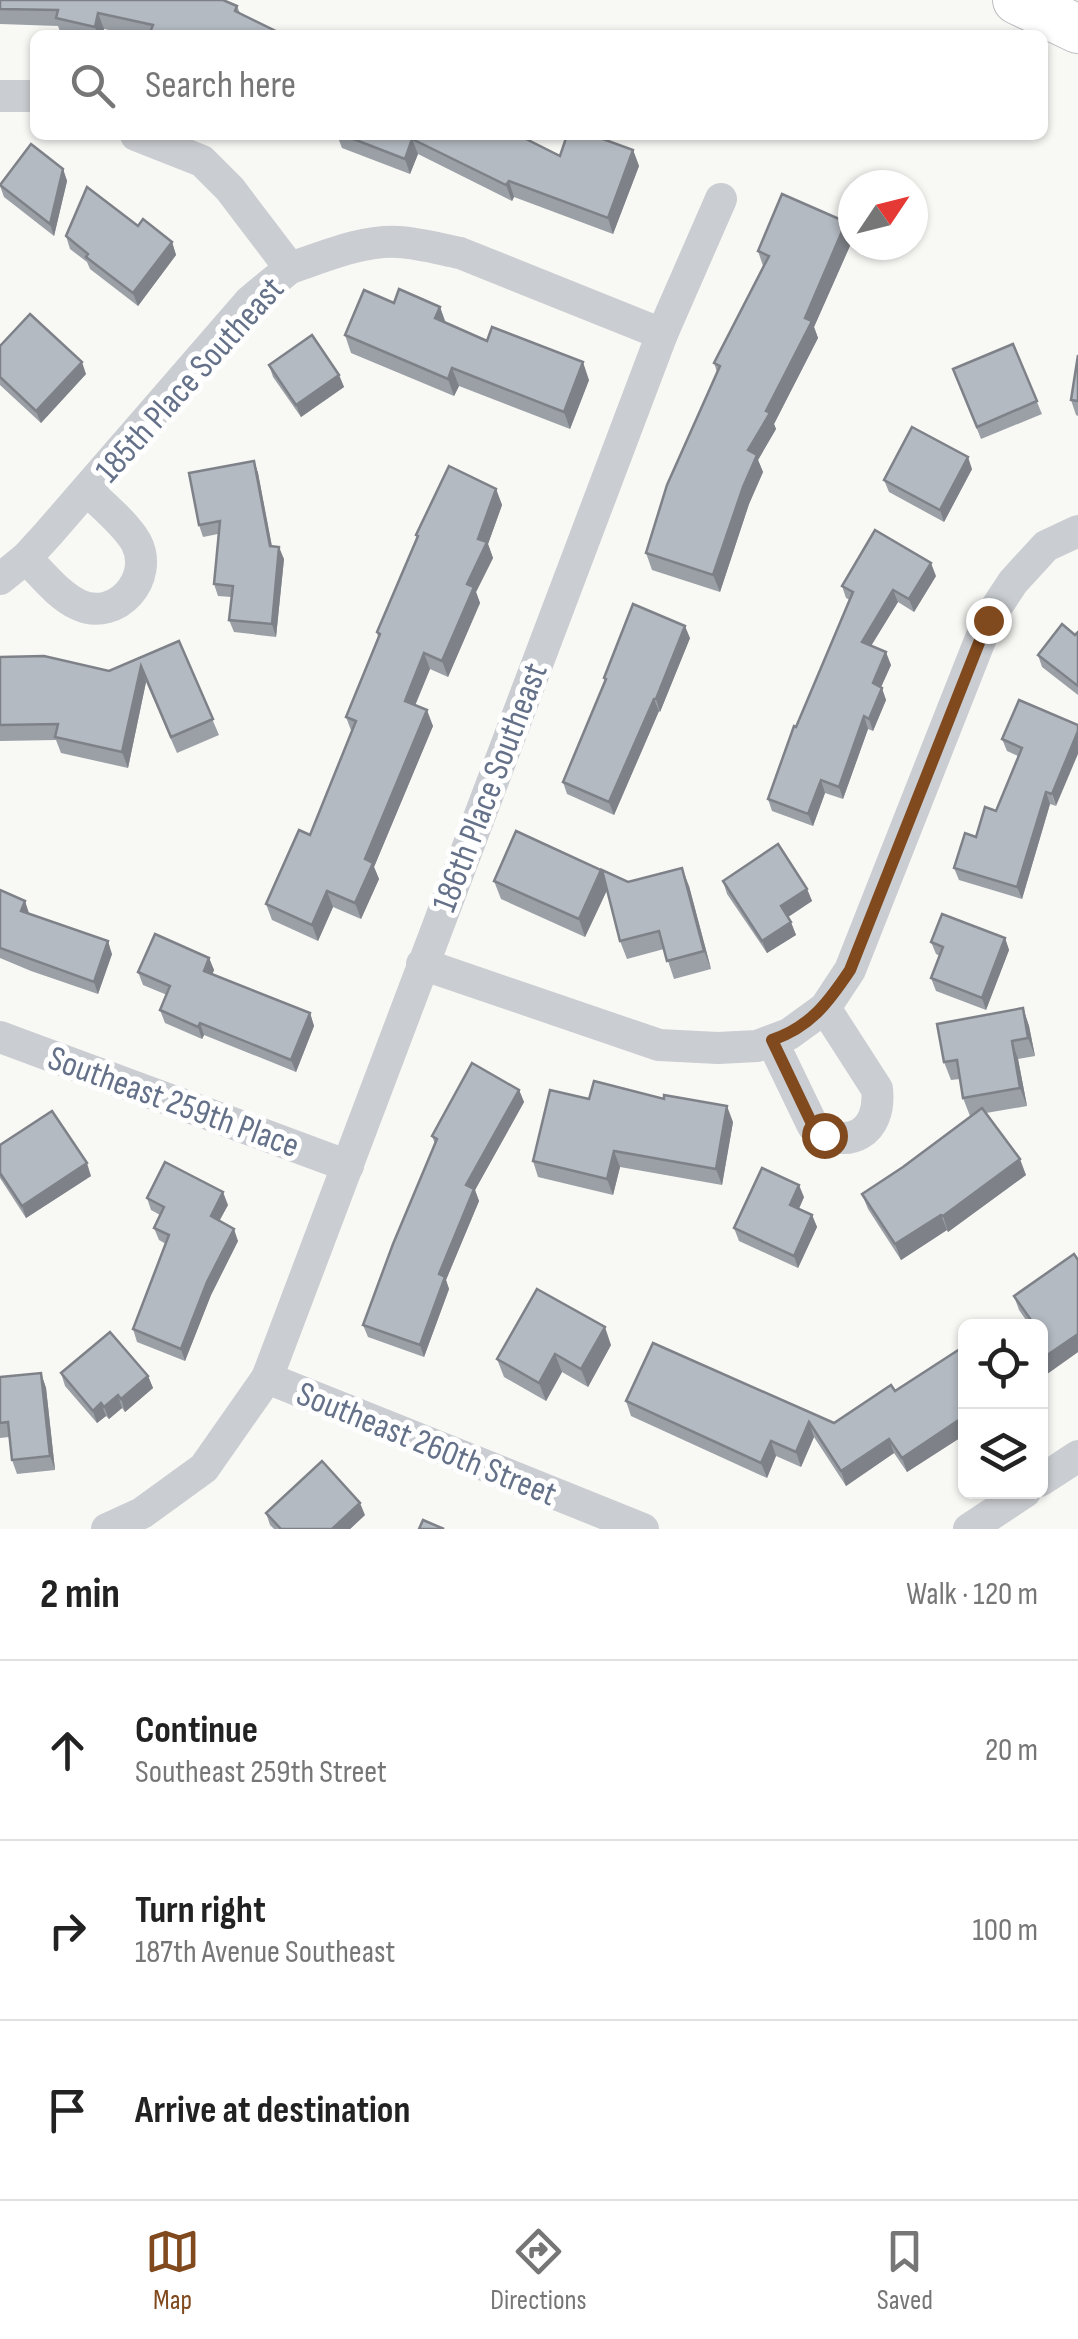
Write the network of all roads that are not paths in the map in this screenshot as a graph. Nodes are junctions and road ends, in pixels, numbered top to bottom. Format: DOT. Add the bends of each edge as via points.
graph roads {
  1 [pos="1017,0"];
  2 [pos="1078,29"];
  3 [pos="149,140"];
  4 [pos="721,199"];
  5 [pos="290,268"];
  6 [pos="662,334"];
  7 [pos="87,490"];
  8 [pos="1078,531"];
  9 [pos="13,568"];
  10 [pos="422,964"];
  11 [pos="824,1008"];
  12 [pos="0,1036"];
  13 [pos="781,1037"];
  14 [pos="348,1166"];
  15 [pos="267,1378"];
  16 [pos="1078,1456"];
  17 [pos="1048,1476"];
  18 [pos="1014,1499"];
  19 [pos="107,1529"];
  20 [pos="644,1529"];
  21 [pos="969,1529"];
  1 -- 2 [label="highway"];
  3 -- 5 [label="street" via="202,161"];
  4 -- 6 [label="street, 186th Place Southeast"];
  5 -- 6 [label="street" via="377,244 429,246"];
  5 -- 7 [label="street, 185th Place Southeast" via="250,301"];
  6 -- 10 [label="street, 186th Place Southeast"];
  7 -- 9 [label="street, 185th Place Southeast"];
  7 -- 9 [label="street, 185th Place Southeast" via="137,544 139,579 130,594 116,605 81,606"];
  8 -- 11 [label="street" via="1046,546 988,620 850,970"];
  10 -- 13 [label="street" via="660,1045 757,1046"];
  10 -- 14 [label="street, 186th Place Southeast"];
  11 -- 13 [label="street"];
  11 -- 13 [label="street" via="877,1089 875,1118 866,1130 839,1138 813,1126"];
  12 -- 14 [label="street, Southeast 259th Place"];
  14 -- 15 [label="street, 186th Place Southeast"];
  15 -- 19 [label="street, 186th Place Southeast" via="204,1468 142,1513"];
  15 -- 20 [label="street, Southeast 260th Street"];
  16 -- 17 [label="street"];
  18 -- 21 [label="street"];
}
